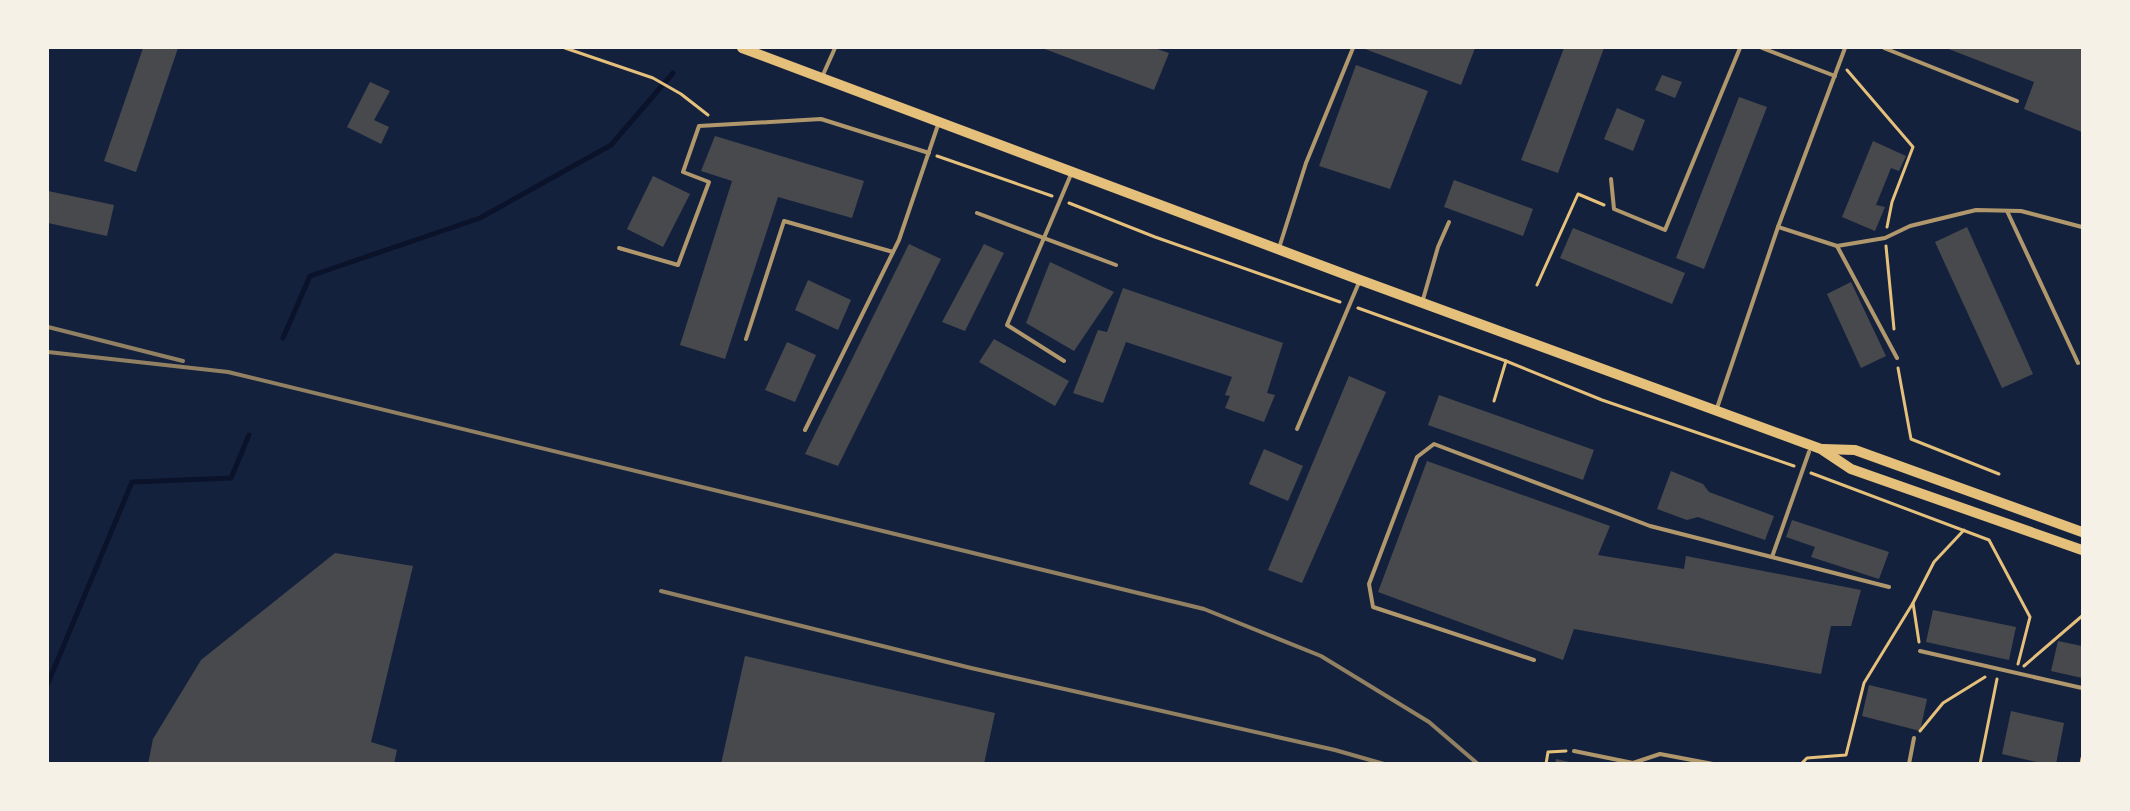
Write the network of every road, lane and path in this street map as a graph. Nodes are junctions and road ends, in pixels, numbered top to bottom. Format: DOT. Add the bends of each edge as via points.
graph roads {
  1 [pos="565,48"];
  2 [pos="742,48"];
  3 [pos="835,48"];
  4 [pos="1353,48"];
  5 [pos="1740,48"];
  6 [pos="1762,48"];
  7 [pos="1845,48"];
  8 [pos="1884,48"];
  9 [pos="1840,62"];
  10 [pos="1834,76"];
  11 [pos="822,78"];
  12 [pos="2017,101"];
  13 [pos="939,122"];
  14 [pos="726,124"];
  15 [pos="929,153"];
  16 [pos="1072,172"];
  17 [pos="1611,179"];
  18 [pos="1061,200"];
  19 [pos="1614,209"];
  20 [pos="2007,211"];
  21 [pos="978,213"];
  22 [pos="1449,222"];
  23 [pos="1778,227"];
  24 [pos="2082,227"];
  25 [pos="1044,238"];
  26 [pos="1885,238"];
  27 [pos="1837,246"];
  28 [pos="620,248"];
  29 [pos="1279,250"];
  30 [pos="893,252"];
  31 [pos="1116,265"];
  32 [pos="1360,280"];
  33 [pos="1537,285"];
  34 [pos="1422,303"];
  35 [pos="1350,305"];
  36 [pos="1894,330"];
  37 [pos="746,339"];
  38 [pos="1897,358"];
  39 [pos="1064,361"];
  40 [pos="1506,361"];
  41 [pos="2078,364"];
  42 [pos="1494,401"];
  43 [pos="1716,411"];
  44 [pos="1297,429"];
  45 [pos="805,430"];
  46 [pos="1821,449"];
  47 [pos="1809,452"];
  48 [pos="1802,470"];
  49 [pos="1999,474"];
  50 [pos="2046,519"];
  51 [pos="2082,523"];
  52 [pos="1964,530"];
  53 [pos="2082,532"];
  54 [pos="2082,550"];
  55 [pos="1772,557"];
  56 [pos="1889,587"];
  57 [pos="1913,603"];
  58 [pos="2082,616"];
  59 [pos="1920,651"];
  60 [pos="1534,660"];
  61 [pos="1999,668"];
  62 [pos="2016,672"];
  63 [pos="2082,688"];
  64 [pos="1914,738"];
  65 [pos="1574,751"];
  66 [pos="2082,758"];
  67 [pos="1546,764"];
  68 [pos="1713,764"];
  69 [pos="1801,764"];
  70 [pos="1909,764"];
  71 [pos="1980,764"];
  72 [pos="2081,764"];
  1 -- 14 [label="path" via="653,78 681,94 702,113"];
  2 -- 11 [label="main road"];
  3 -- 11 [label="lane"];
  4 -- 29 [label="lane" via="1306,163"];
  5 -- 19 [label="lane" via="1666,230"];
  6 -- 10 [label="lane"];
  7 -- 9 [label="lane"];
  8 -- 12 [label="lane"];
  9 -- 10 [label="lane"];
  9 -- 26 [label="path" via="1913,147 1892,202"];
  10 -- 23 [label="lane"];
  11 -- 13 [label="main road"];
  13 -- 15 [label="lane"];
  13 -- 16 [label="main road"];
  14 -- 15 [label="lane" via="821,119"];
  14 -- 28 [label="lane" via="699,126 683,172 710,182 678,265"];
  15 -- 18 [label="path"];
  15 -- 30 [label="lane"];
  16 -- 18 [label="lane"];
  16 -- 29 [label="main road"];
  17 -- 19 [label="lane"];
  18 -- 25 [label="lane"];
  18 -- 35 [label="path" via="1155,237"];
  19 -- 33 [label="path" via="1578,194"];
  20 -- 24 [label="lane" via="2022,211"];
  20 -- 26 [label="lane" via="1976,210 1910,226"];
  20 -- 41 [label="lane"];
  21 -- 25 [label="lane"];
  22 -- 34 [label="lane" via="1438,247"];
  23 -- 27 [label="lane"];
  23 -- 43 [label="lane"];
  25 -- 31 [label="lane"];
  25 -- 39 [label="lane" via="1006,326"];
  26 -- 27 [label="lane"];
  26 -- 36 [label="path"];
  27 -- 38 [label="lane"];
  29 -- 32 [label="main road"];
  30 -- 37 [label="lane" via="784,221"];
  30 -- 45 [label="lane"];
  32 -- 34 [label="main road"];
  32 -- 35 [label="lane"];
  34 -- 43 [label="main road"];
  35 -- 40 [label="path"];
  35 -- 44 [label="lane"];
  38 -- 49 [label="path" via="1911,439"];
  40 -- 42 [label="path"];
  40 -- 48 [label="path" via="1602,400"];
  43 -- 46 [label="main road"];
  46 -- 50 [label="main road" via="1855,450"];
  46 -- 54 [label="main road" via="1851,469"];
  47 -- 48 [label="lane"];
  48 -- 52 [label="path"];
  48 -- 55 [label="lane"];
  50 -- 51 [label="main road"];
  50 -- 53 [label="main road"];
  52 -- 57 [label="path" via="1934,562"];
  52 -- 62 [label="path" via="1989,540 2030,617"];
  55 -- 56 [label="lane"];
  55 -- 60 [label="lane" via="1650,526 1434,444 1417,457 1369,584 1374,607"];
  57 -- 59 [label="path"];
  57 -- 69 [label="path" via="1864,682 1846,754 1807,758"];
  58 -- 62 [label="path"];
  59 -- 61 [label="lane"];
  61 -- 62 [label="lane"];
  61 -- 64 [label="path" via="1944,703"];
  61 -- 71 [label="path"];
  62 -- 63 [label="lane"];
  64 -- 70 [label="lane"];
  65 -- 67 [label="path" via="1548,752"];
  65 -- 68 [label="lane" via="1633,763 1660,754"];
  66 -- 72 [label="path"];
}
